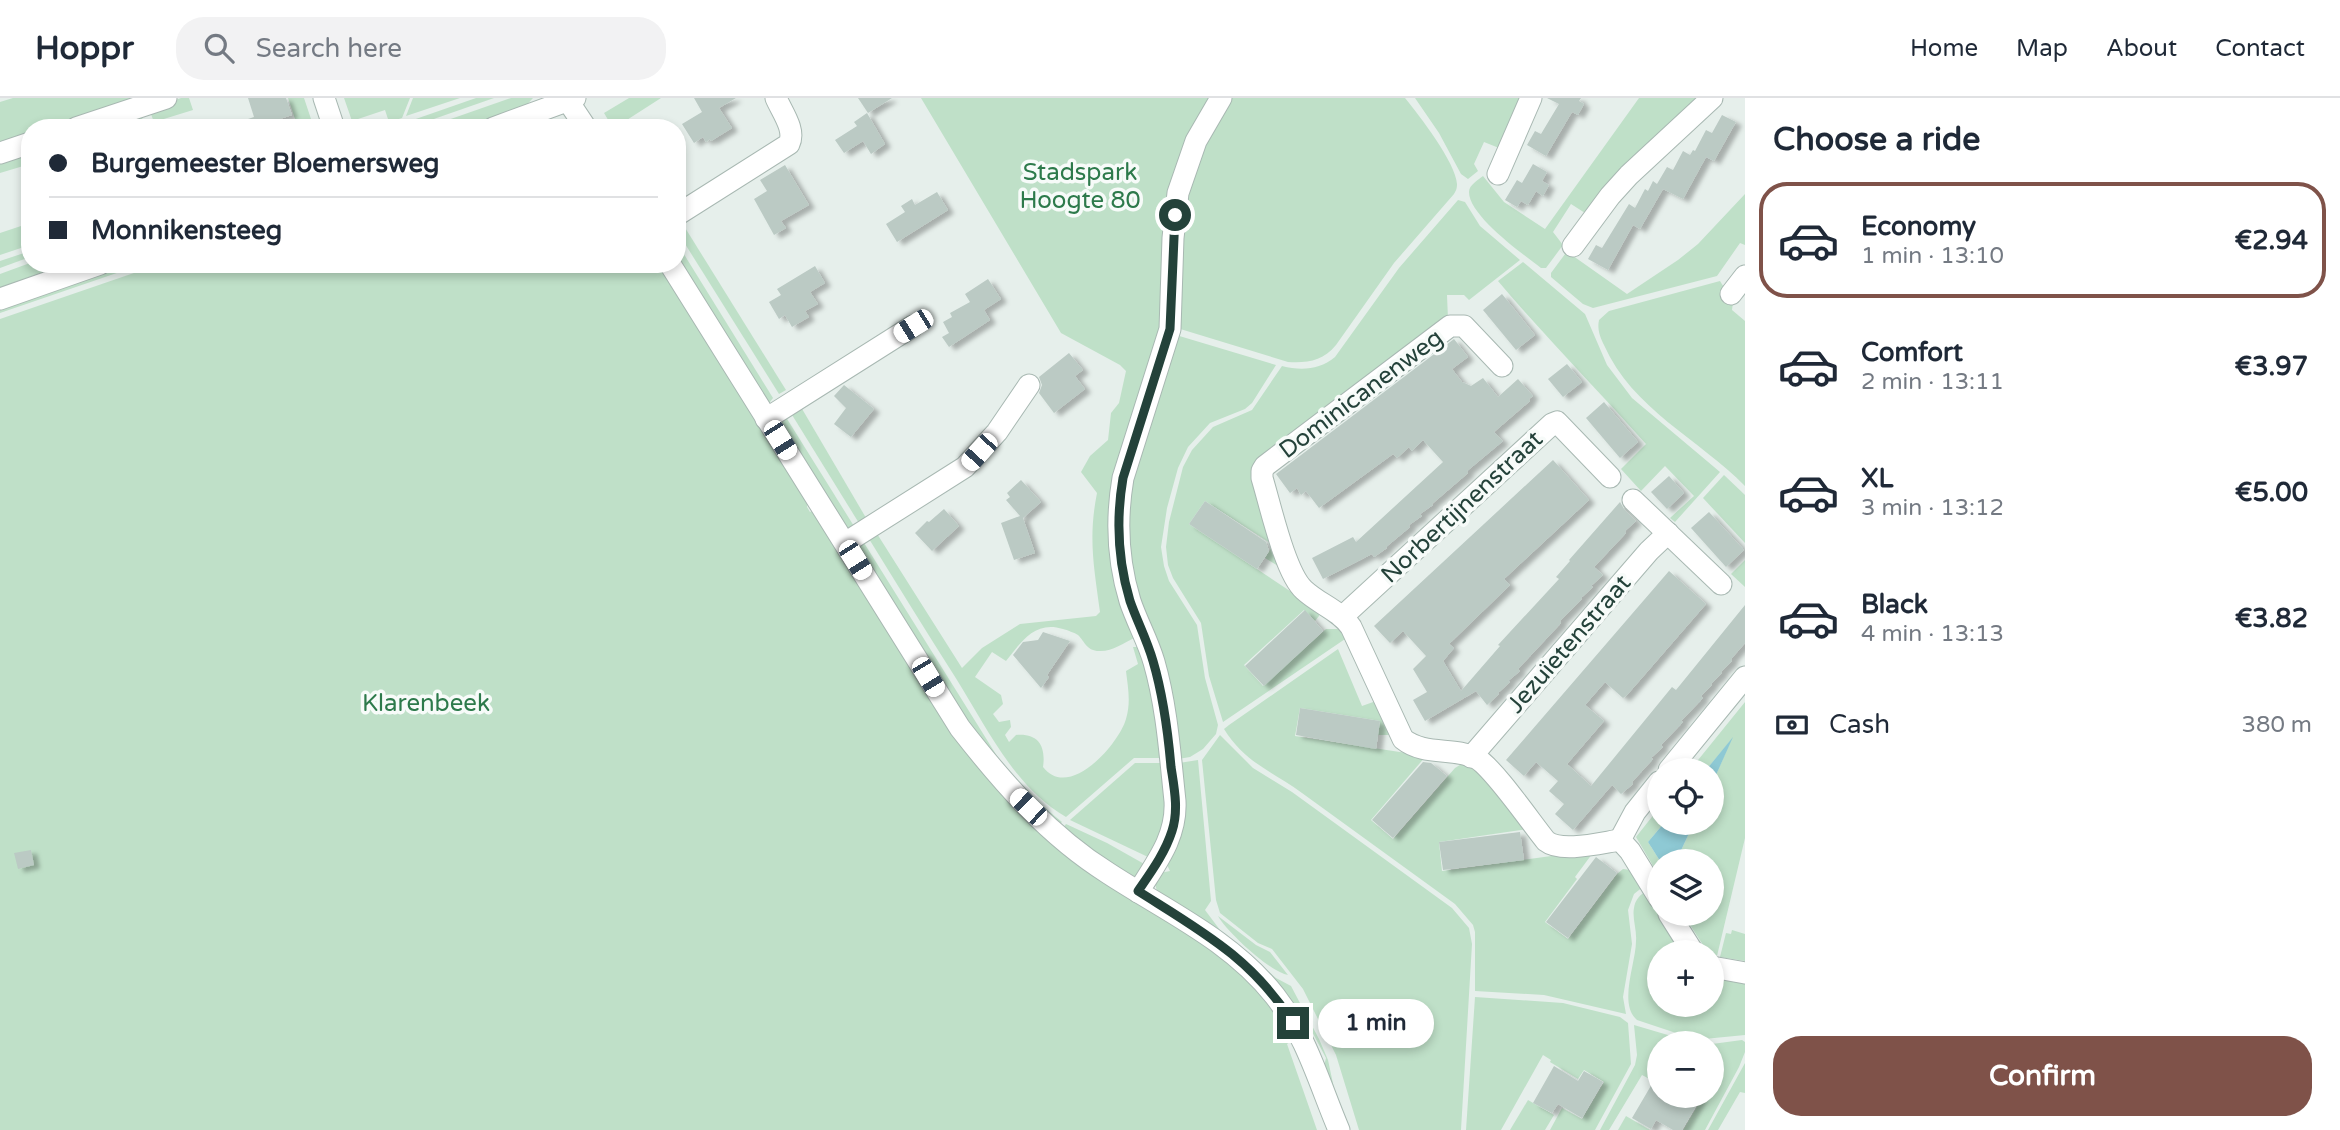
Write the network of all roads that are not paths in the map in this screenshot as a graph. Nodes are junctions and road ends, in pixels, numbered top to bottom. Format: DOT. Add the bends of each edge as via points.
graph roads {
  1 [pos="166,98"];
  2 [pos="324,98"];
  3 [pos="776,98"];
  4 [pos="1221,98"];
  5 [pos="1531,98"];
  6 [pos="1712,98"];
  7 [pos="570,99"];
  8 [pos="103,119"];
  9 [pos="331,119"];
  10 [pos="517,119"];
  11 [pos="581,119"];
  12 [pos="21,146"];
  13 [pos="0,153"];
  14 [pos="1498,174"];
  15 [pos="686,209"];
  16 [pos="1573,246"];
  17 [pos="74,273"];
  18 [pos="676,273"];
  19 [pos="1745,276"];
  20 [pos="1731,294"];
  21 [pos="0,299"];
  22 [pos="913,326"];
  23 [pos="1502,366"];
  24 [pos="1029,385"];
  25 [pos="766,419"];
  26 [pos="1609,477"];
  27 [pos="1633,500"];
  28 [pos="1668,533"];
  29 [pos="845,543"];
  30 [pos="1721,584"];
  31 [pos="1342,617"];
  32 [pos="1745,677"];
  33 [pos="1471,757"];
  34 [pos="1679,758"];
  35 [pos="1647,796"];
  36 [pos="1620,840"];
  37 [pos="1647,879"];
  38 [pos="1138,891"];
  39 [pos="1724,969"];
  40 [pos="1745,973"];
  41 [pos="1339,1130"];
  1 -- 8 [label="street"];
  2 -- 9 [label="street"];
  3 -- 15 [label="street" via="790,128 789,144"];
  4 -- 38 [label="street" via="1196,141 1178,193 1170,329 1120,499 1124,578 1158,681 1175,810 1167,846"];
  5 -- 14 [label="street"];
  6 -- 16 [label="street" via="1629,175"];
  7 -- 10 [label="street"];
  7 -- 11 [label="street"];
  12 -- 13 [label="street"];
  17 -- 21 [label="street"];
  18 -- 25 [label="street"];
  19 -- 20 [label="street"];
  22 -- 25 [label="street"];
  23 -- 31 [label="street, Dominicanenweg" via="1464,326 1450,326 1263,469 1262,478 1298,583"];
  24 -- 29 [label="street" via="997,432 965,467"];
  25 -- 29 [label="street"];
  26 -- 31 [label="street, Norbertijnenstraat" via="1557,422 1552,424"];
  27 -- 28 [label="street"];
  28 -- 30 [label="street"];
  28 -- 33 [label="street, Jezuïetenstraat"];
  29 -- 38 [label="street" via="960,728 1002,780 1068,843"];
  31 -- 33 [label="street, Dominicanenweg" via="1351,627 1403,740 1414,747"];
  32 -- 34 [label="street"];
  33 -- 36 [label="street" via="1482,763 1550,845 1563,848"];
  35 -- 36 [label="street"];
  36 -- 37 [label="street"];
  38 -- 41 [label="street" via="1230,950 1269,990 1300,1034"];
  39 -- 40 [label="street"];
}
